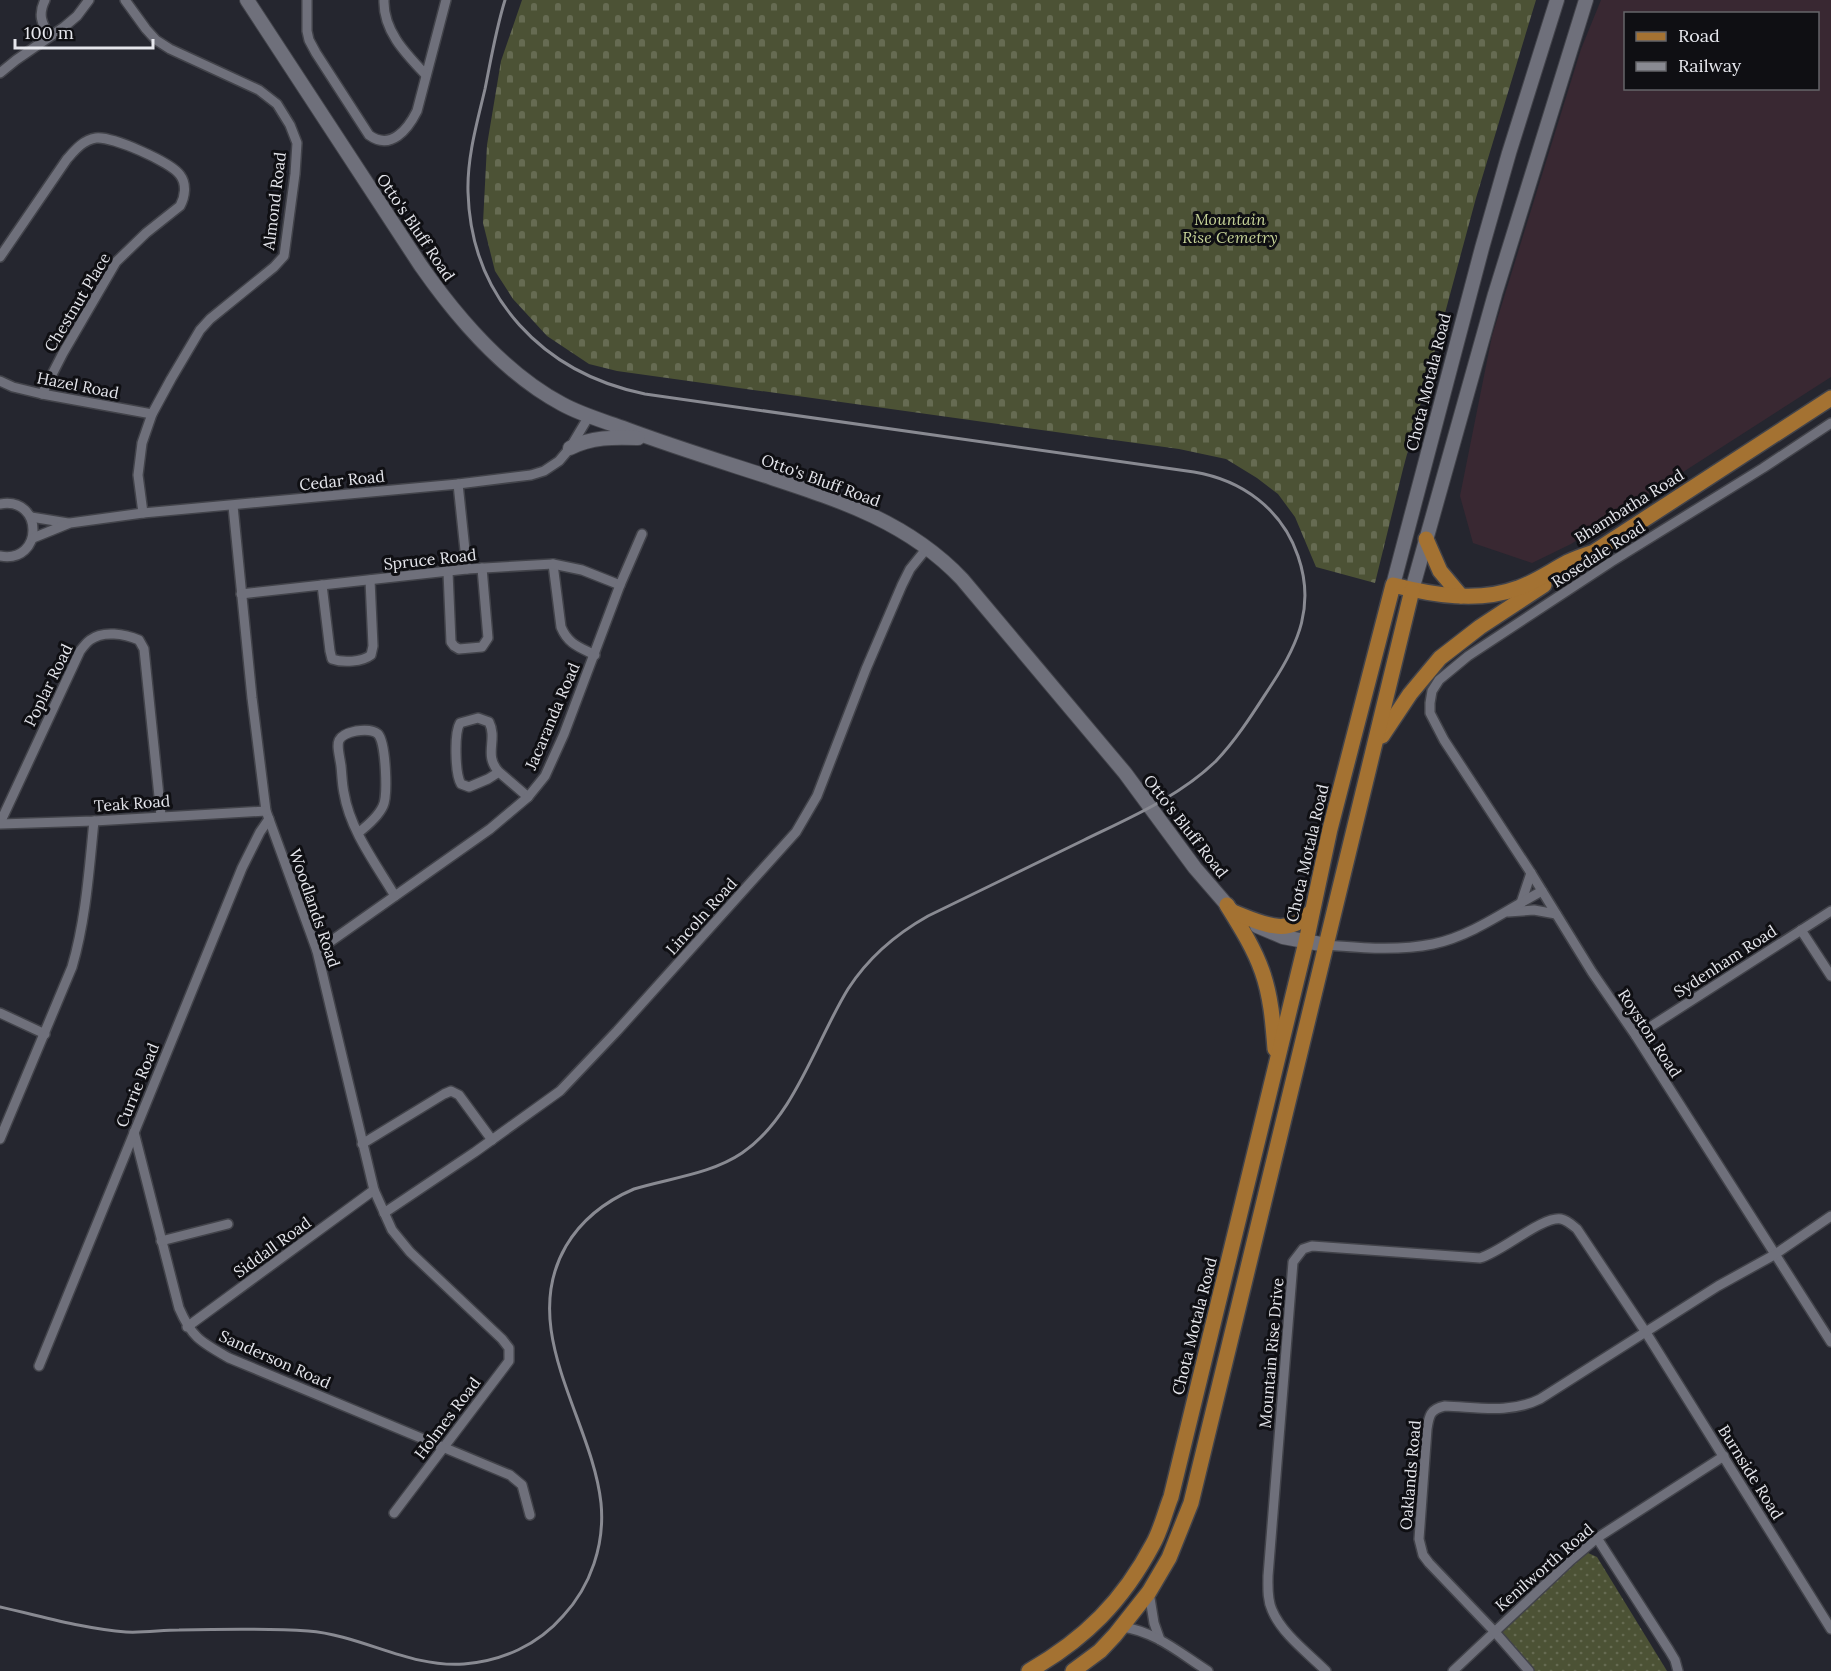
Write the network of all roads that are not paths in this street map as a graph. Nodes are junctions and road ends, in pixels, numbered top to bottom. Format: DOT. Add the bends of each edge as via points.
graph roads {
  1 [pos="45,0"];
  2 [pos="90,0"];
  3 [pos="125,0"];
  4 [pos="247,0"];
  5 [pos="307,0"];
  6 [pos="384,0"];
  7 [pos="446,0"];
  8 [pos="1557,0"];
  9 [pos="1586,0"];
  10 [pos="50,36"];
  11 [pos="0,74"];
  12 [pos="426,75"];
  13 [pos="0,257"];
  14 [pos="0,381"];
  15 [pos="42,394"];
  16 [pos="1831,398"];
  17 [pos="152,414"];
  18 [pos="589,416"];
  19 [pos="1831,423"];
  20 [pos="652,439"];
  21 [pos="570,448"];
  22 [pos="458,484"];
  23 [pos="0,504"];
  24 [pos="233,506"];
  25 [pos="143,513"];
  26 [pos="31,517"];
  27 [pos="70,523"];
  28 [pos="642,534"];
  29 [pos="33,538"];
  30 [pos="1426,539"];
  31 [pos="927,548"];
  32 [pos="1594,552"];
  33 [pos="2,559"];
  34 [pos="553,564"];
  35 [pos="482,568"];
  36 [pos="467,569"];
  37 [pos="448,572"];
  38 [pos="370,580"];
  39 [pos="322,585"];
  40 [pos="620,585"];
  41 [pos="1393,585"];
  42 [pos="1412,590"];
  43 [pos="241,594"];
  44 [pos="1461,596"];
  45 [pos="594,655"];
  46 [pos="1444,740"];
  47 [pos="1376,746"];
  48 [pos="499,771"];
  49 [pos="528,797"];
  50 [pos="268,815"];
  51 [pos="161,816"];
  52 [pos="94,821"];
  53 [pos="0,824"];
  54 [pos="358,833"];
  55 [pos="1531,873"];
  56 [pos="1542,891"];
  57 [pos="395,896"];
  58 [pos="1521,903"];
  59 [pos="1230,909"];
  60 [pos="1831,911"];
  61 [pos="1311,912"];
  62 [pos="1503,912"];
  63 [pos="1556,914"];
  64 [pos="1801,930"];
  65 [pos="1306,942"];
  66 [pos="1326,945"];
  67 [pos="317,951"];
  68 [pos="1831,976"];
  69 [pos="0,1013"];
  70 [pos="45,1034"];
  71 [pos="1636,1036"];
  72 [pos="1276,1067"];
  73 [pos="134,1132"];
  74 [pos="0,1139"];
  75 [pos="492,1140"];
  76 [pos="362,1144"];
  77 [pos="374,1190"];
  78 [pos="384,1214"];
  79 [pos="1831,1216"];
  80 [pos="228,1224"];
  81 [pos="161,1241"];
  82 [pos="1774,1255"];
  83 [pos="187,1327"];
  84 [pos="1645,1331"];
  85 [pos="502,1339"];
  86 [pos="1831,1342"];
  87 [pos="39,1366"];
  88 [pos="443,1447"];
  89 [pos="1724,1456"];
  90 [pos="394,1512"];
  91 [pos="530,1515"];
  92 [pos="1597,1538"];
  93 [pos="1149,1592"];
  94 [pos="1122,1627"];
  95 [pos="1831,1629"];
  96 [pos="1494,1631"];
  97 [pos="1160,1640"];
  98 [pos="1029,1671"];
  99 [pos="1073,1671"];
  100 [pos="1208,1671"];
  101 [pos="1326,1671"];
  102 [pos="1453,1671"];
  103 [pos="1529,1671"];
  104 [pos="1678,1671"];
  1 -- 10 [label="street" via="40,18"];
  2 -- 10 [label="street" via="77,16"];
  3 -- 17 [label="street, Almond Road" via="146,29 170,50 259,90 277,104 297,143 284,256 200,330"];
  4 -- 18 [label="main road, Otto's Bluff Road" via="443,297 514,372"];
  5 -- 12 [label="street" via="309,40 374,138 398,136 410,125"];
  6 -- 12 [label="street" via="388,27"];
  7 -- 12 [label="street"];
  8 -- 41 [label="main road, Chota Motala Road" via="1485,237"];
  9 -- 30 [label="main road" via="1495,294"];
  10 -- 11 [label="street"];
  13 -- 15 [label="street, Chestnut Place" via="67,159 87,141 117,141 180,175 184,192 180,206 116,262"];
  14 -- 15 [label="street, Hazel Road"];
  15 -- 17 [label="street, Hazel Road"];
  16 -- 32 [label="main road, Bhambatha Road"];
  17 -- 25 [label="street, Almond Road" via="139,459"];
  18 -- 20 [label="main road, Otto's Bluff Road"];
  18 -- 21 [label="street, Cedar Road"];
  19 -- 46 [label="street, Rosedale Road" via="1468,656 1439,680 1432,691 1430,713"];
  20 -- 21 [label="main road" via="610,437"];
  20 -- 31 [label="main road, Otto's Bluff Road" via="866,511"];
  21 -- 22 [label="street, Cedar Road" via="544,471"];
  22 -- 24 [label="street, Cedar Road"];
  22 -- 36 [label="street"];
  23 -- 26 [label="street" via="16,504"];
  24 -- 25 [label="street, Cedar Road"];
  24 -- 43 [label="street, Woodlands Road"];
  25 -- 27 [label="street, Cedar Road"];
  26 -- 27 [label="street, Cedar Road"];
  26 -- 29 [label="street"];
  27 -- 29 [label="street, Cedar Road"];
  28 -- 40 [label="street, Jacaranda Road"];
  29 -- 33 [label="street, Cedar Road" via="18,555"];
  30 -- 42 [label="main road"];
  30 -- 44 [label="main road" via="1440,571"];
  31 -- 59 [label="main road, Otto's Bluff Road" via="962,579 1125,773"];
  31 -- 75 [label="street, Lincoln Road" via="902,585 818,796 796,832 560,1091"];
  32 -- 44 [label="main road, Bhambatha Road" via="1516,589"];
  32 -- 47 [label="main road" via="1440,658 1410,694"];
  34 -- 35 [label="street, Spruce Road"];
  34 -- 40 [label="street, Spruce Road"];
  34 -- 45 [label="street" via="565,636"];
  35 -- 36 [label="street, Spruce Road"];
  35 -- 37 [label="street" via="488,638 482,647 467,650 454,646 450,638"];
  36 -- 37 [label="street, Spruce Road"];
  37 -- 38 [label="street, Spruce Road"];
  38 -- 39 [label="street, Spruce Road"];
  38 -- 39 [label="street" via="373,646 371,655 364,659 332,659"];
  39 -- 43 [label="street, Spruce Road"];
  40 -- 45 [label="street, Jacaranda Road"];
  41 -- 42 [label="main road, Bhambatha Road"];
  41 -- 61 [label="main road, Chota Motala Road"];
  42 -- 44 [label="main road, Bhambatha Road"];
  42 -- 47 [label="main road"];
  43 -- 50 [label="street, Woodlands Road"];
  45 -- 49 [label="street, Jacaranda Road" via="564,734 544,776"];
  46 -- 55 [label="street, Royston Road"];
  47 -- 66 [label="main road"];
  48 -- 48 [label="street" via="492,762 493,733 489,722 478,718 460,723 456,741 461,784 469,787"];
  48 -- 49 [label="street"];
  49 -- 57 [label="street, Jacaranda Road" via="490,830"];
  50 -- 51 [label="street, Teak Road"];
  50 -- 67 [label="street, Woodlands Road"];
  50 -- 73 [label="street, Currie Road" via="242,868"];
  51 -- 52 [label="street, Teak Road"];
  51 -- 53 [label="street, Poplar Road" via="144,649 139,640 129,635 109,634 97,635 80,651"];
  52 -- 53 [label="street, Teak Road"];
  52 -- 70 [label="street" via="79,943"];
  54 -- 54 [label="street" via="384,804 384,755 381,739 371,730 343,734 339,739 344,795"];
  54 -- 57 [label="street"];
  55 -- 56 [label="street, Royston Road"];
  55 -- 58 [label="street"];
  56 -- 58 [label="street, Otto's Bluff Road"];
  56 -- 63 [label="street, Royston Road"];
  57 -- 67 [label="street, Jacaranda Road"];
  58 -- 62 [label="street, Otto's Bluff Road"];
  59 -- 61 [label="main road" via="1270,925 1287,927"];
  59 -- 65 [label="main road, Otto's Bluff Road" via="1264,930"];
  59 -- 72 [label="main road" via="1263,972"];
  60 -- 64 [label="street, Sydenham Road"];
  61 -- 65 [label="main road, Chota Motala Road"];
  62 -- 63 [label="street" via="1534,910"];
  62 -- 66 [label="street, Otto's Bluff Road" via="1467,932 1435,943 1387,949"];
  63 -- 71 [label="street, Royston Road"];
  64 -- 68 [label="street"];
  64 -- 71 [label="street, Sydenham Road"];
  65 -- 66 [label="main road, Otto's Bluff Road"];
  65 -- 72 [label="main road, Chota Motala Road"];
  66 -- 93 [label="main road" via="1191,1503 1169,1558"];
  67 -- 76 [label="street, Woodlands Road"];
  69 -- 70 [label="street"];
  70 -- 74 [label="street"];
  71 -- 82 [label="street, Royston Road"];
  72 -- 98 [label="main road, Chota Motala Road" via="1171,1497 1154,1543 1107,1612 1085,1634"];
  73 -- 81 [label="street, Sanderson Road"];
  73 -- 87 [label="street, Currie Road"];
  75 -- 76 [label="street" via="459,1095 451,1091"];
  75 -- 78 [label="street, Lincoln Road"];
  76 -- 77 [label="street, Woodlands Road"];
  77 -- 78 [label="street, Woodlands Road"];
  77 -- 83 [label="street, Siddall Road"];
  78 -- 85 [label="street, Woodlands Road" via="410,1252"];
  79 -- 82 [label="street, Oaklands Road"];
  80 -- 81 [label="street"];
  81 -- 83 [label="street, Sanderson Road"];
  82 -- 84 [label="street, Oaklands Road"];
  82 -- 86 [label="street, Royston Road"];
  83 -- 88 [label="street, Sanderson Road" via="203,1343 229,1358"];
  84 -- 89 [label="street, Burnside Road"];
  84 -- 96 [label="street, Oaklands Road" via="1526,1406 1444,1407 1437,1408 1429,1417 1420,1547 1429,1563"];
  84 -- 101 [label="street, Mountain Rise Drive" via="1577,1229 1561,1219 1541,1224 1480,1258 1312,1246 1297,1255 1293,1262 1268,1594 1271,1609 1282,1626"];
  85 -- 88 [label="street, Holmes Road" via="509,1348 509,1361"];
  88 -- 90 [label="street, Holmes Road"];
  88 -- 91 [label="street, Sanderson Road" via="510,1474 522,1485"];
  89 -- 92 [label="street, Kenilworth Road"];
  89 -- 95 [label="street, Burnside Road"];
  92 -- 96 [label="street, Kenilworth Road"];
  92 -- 104 [label="street" via="1669,1650"];
  93 -- 94 [label="main road"];
  93 -- 97 [label="street"];
  94 -- 97 [label="street" via="1143,1631"];
  94 -- 99 [label="main road" via="1100,1651"];
  96 -- 102 [label="street, Kenilworth Road"];
  96 -- 103 [label="street, Oaklands Road"];
  97 -- 100 [label="street"];
}
